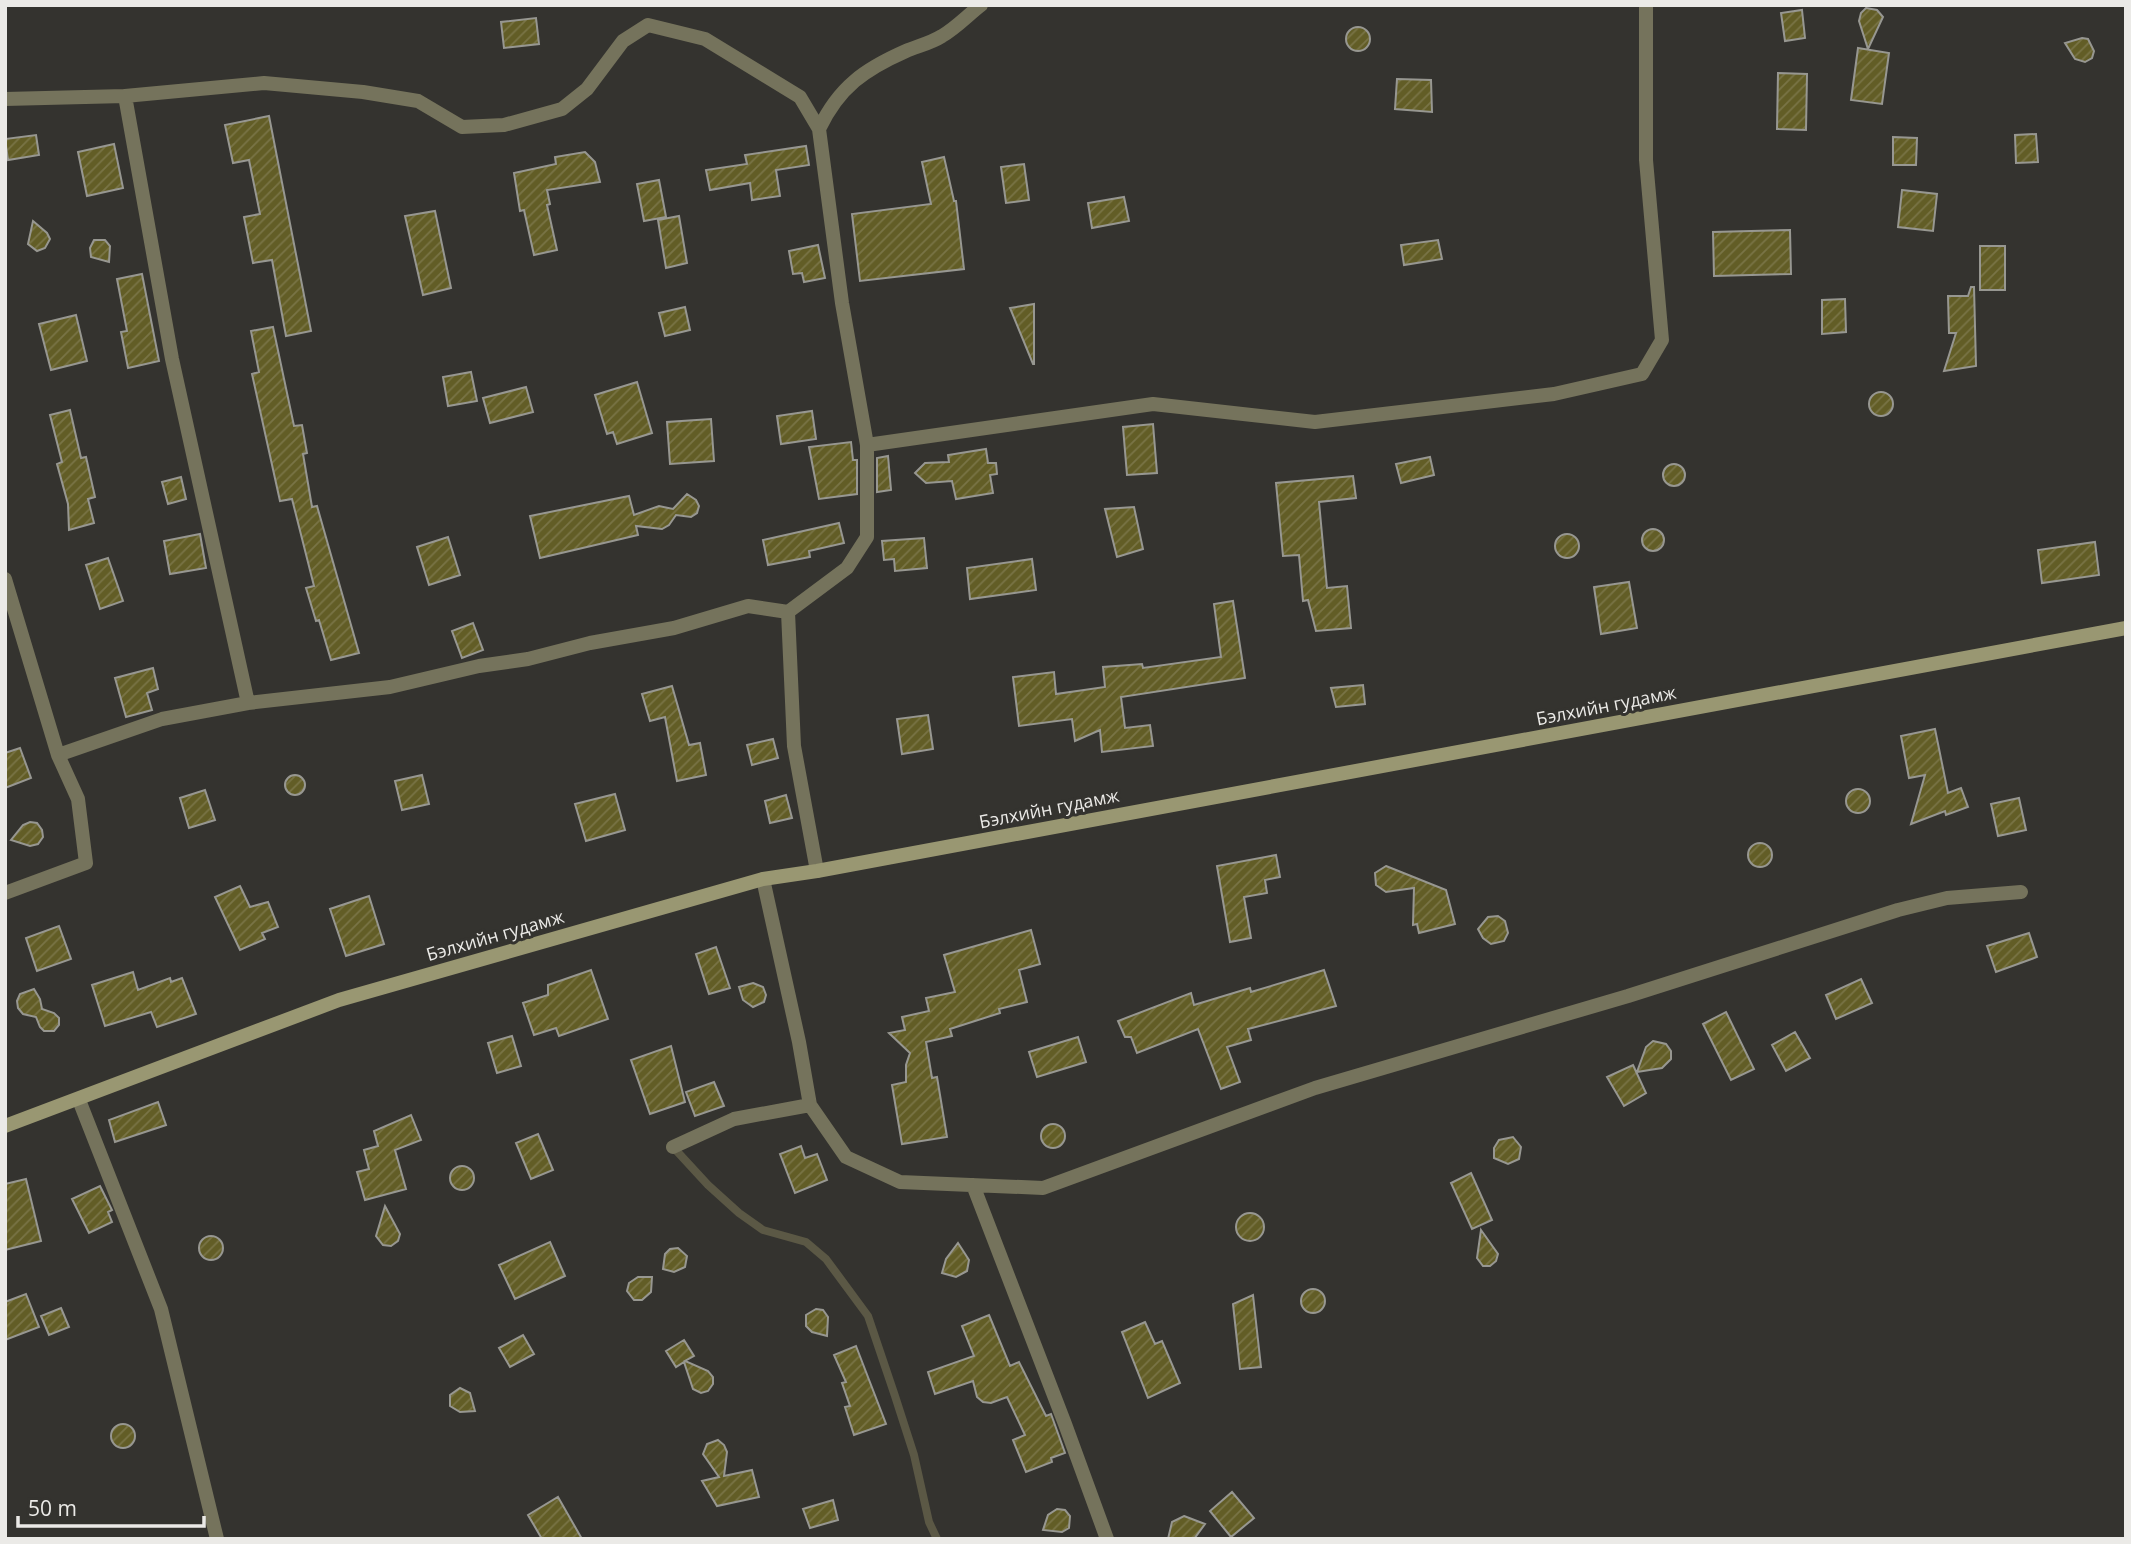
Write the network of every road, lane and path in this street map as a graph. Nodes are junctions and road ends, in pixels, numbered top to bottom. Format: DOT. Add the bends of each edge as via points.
graph roads {
  1 [pos="981,5"];
  2 [pos="1646,5"];
  3 [pos="125,96"];
  4 [pos="5,99"];
  5 [pos="819,130"];
  6 [pos="867,445"];
  7 [pos="5,579"];
  8 [pos="788,612"];
  9 [pos="2126,628"];
  10 [pos="248,702"];
  11 [pos="58,755"];
  12 [pos="817,871"];
  13 [pos="763,879"];
  14 [pos="2021,892"];
  15 [pos="5,893"];
  16 [pos="79,1100"];
  17 [pos="810,1105"];
  18 [pos="5,1126"];
  19 [pos="673,1147"];
  20 [pos="973,1185"];
  21 [pos="217,1539"];
  22 [pos="1107,1539"];
  1 -- 5 [label="street" via="941,37 862,73 827,111"];
  2 -- 6 [label="street" via="1646,160 1662,340 1642,374 1554,394 1315,422 1153,404"];
  3 -- 4 [label="street"];
  3 -- 5 [label="street" via="264,83 418,101 462,127 504,125 562,109 587,89 623,41 648,25 705,39 800,97"];
  3 -- 10 [label="street" via="172,359"];
  5 -- 6 [label="street"];
  6 -- 8 [label="street" via="867,537 847,568"];
  7 -- 11 [label="street"];
  8 -- 10 [label="street" via="748,606 674,628 390,687"];
  8 -- 12 [label="street" via="794,746"];
  9 -- 12 [label="main road, Бэлхийн гудамж"];
  10 -- 11 [label="street" via="162,719"];
  11 -- 15 [label="street" via="78,799 86,863"];
  12 -- 13 [label="main road, Бэлхийн гудамж"];
  13 -- 16 [label="main road, Бэлхийн гудамж" via="339,1000"];
  13 -- 17 [label="street"];
  14 -- 20 [label="street" via="1947,898 1898,910 1315,1088 1043,1188"];
  16 -- 18 [label="main road, Бэлхийн гудамж"];
  16 -- 21 [label="street" via="161,1309"];
  17 -- 19 [label="street" via="734,1119"];
  17 -- 20 [label="street" via="846,1157 900,1182"];
  20 -- 22 [label="street"];
}
